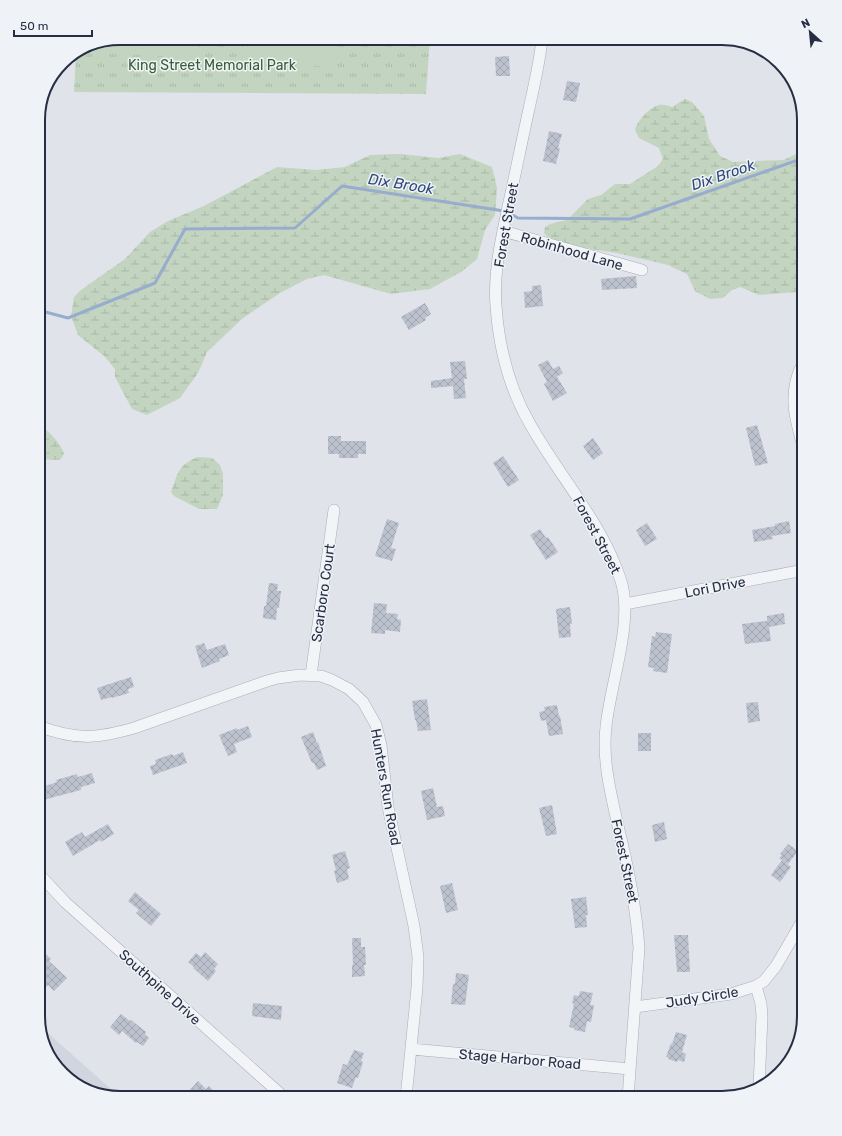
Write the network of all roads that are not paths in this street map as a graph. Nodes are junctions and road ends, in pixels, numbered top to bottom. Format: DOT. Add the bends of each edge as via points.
graph roads {
  1 [pos="541,45"];
  2 [pos="504,226"];
  3 [pos="642,270"];
  4 [pos="797,379"];
  5 [pos="797,423"];
  6 [pos="334,510"];
  7 [pos="797,571"];
  8 [pos="625,604"];
  9 [pos="311,675"];
  10 [pos="45,728"];
  11 [pos="45,881"];
  12 [pos="797,930"];
  13 [pos="756,986"];
  14 [pos="635,1007"];
  15 [pos="411,1049"];
  16 [pos="630,1069"];
  17 [pos="759,1081"];
  18 [pos="277,1091"];
  19 [pos="407,1091"];
  20 [pos="628,1091"];
  1 -- 2 [label="street, Forest Street"];
  2 -- 3 [label="street, Robinhood Lane"];
  2 -- 8 [label="street, Forest Street" via="495,303 498,334 505,364 516,397 530,425 574,492 615,563"];
  4 -- 5 [label="street" via="793,398"];
  6 -- 9 [label="street, Scarboro Court"];
  7 -- 8 [label="street, Lori Drive"];
  8 -- 14 [label="street, Forest Street" via="624,627 606,727 605,747 611,793 633,891 639,948"];
  9 -- 10 [label="street, Hunters Run Road" via="278,678 112,734 78,737"];
  9 -- 15 [label="street, Hunters Run Road" via="332,680 349,689 363,702 373,717 379,735 388,806 417,943 418,972"];
  11 -- 18 [label="street, Southpine Drive" via="65,902"];
  12 -- 13 [label="street, Judy Circle" via="776,966 764,981"];
  13 -- 14 [label="street, Judy Circle" via="731,994"];
  13 -- 17 [label="street" via="763,1022"];
  14 -- 16 [label="street, Forest Street"];
  15 -- 16 [label="street, Stage Harbor Road"];
  15 -- 19 [label="street, Hunters Run Road"];
  16 -- 20 [label="street, Forest Street"];
}
